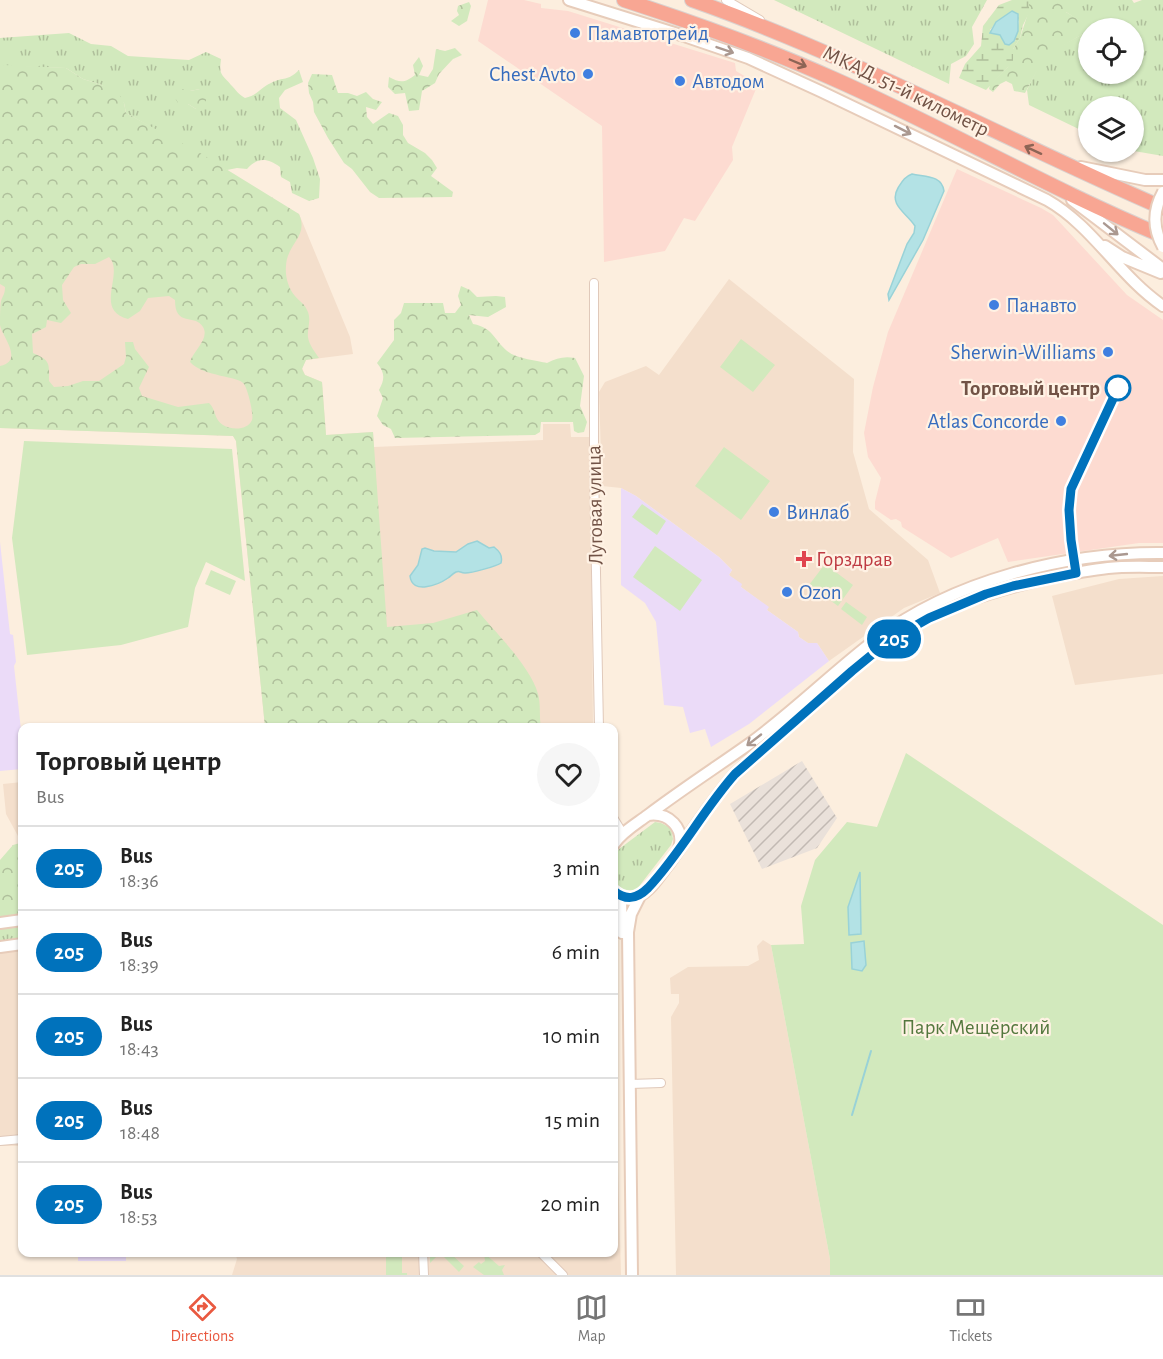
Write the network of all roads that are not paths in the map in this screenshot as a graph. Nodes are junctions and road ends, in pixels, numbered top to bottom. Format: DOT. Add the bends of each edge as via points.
graph roads {
  1 [pos="569,0"];
  2 [pos="624,0"];
  3 [pos="692,0"];
  4 [pos="726,0"];
  5 [pos="784,34"];
  6 [pos="1058,162"];
  7 [pos="1163,180"];
  8 [pos="1047,183"];
  9 [pos="1163,192"];
  10 [pos="1163,208"];
  11 [pos="1088,233"];
  12 [pos="1163,236"];
  13 [pos="1163,247"];
  14 [pos="1163,271"];
  15 [pos="594,284"];
  16 [pos="1163,306"];
  17 [pos="1163,553"];
  18 [pos="1163,567"];
  19 [pos="599,723"];
  20 [pos="647,815"];
  21 [pos="618,826"];
  22 [pos="622,834"];
  23 [pos="618,839"];
  24 [pos="679,849"];
  25 [pos="618,894"];
  26 [pos="618,896"];
  27 [pos="640,896"];
  28 [pos="18,921"];
  29 [pos="0,923"];
  30 [pos="18,945"];
  31 [pos="0,947"];
  32 [pos="630,1083"];
  33 [pos="661,1083"];
  34 [pos="18,1139"];
  35 [pos="0,1141"];
  36 [pos="423,1257"];
  37 [pos="545,1257"];
  38 [pos="423,1275"];
  39 [pos="563,1275"];
  40 [pos="625,1275"];
  41 [pos="632,1275"];
  1 -- 11 [label="street, one-way" via="758,63 1047,200 1067,212"];
  2 -- 8 [label="highway, МКАД, 51-й километр, one-way" via="834,79"];
  3 -- 5 [label="highway, МКАД, 51-й километр"];
  4 -- 5 [label="street"];
  6 -- 5 [label="highway, МКАД, 51-й километр, one-way"];
  6 -- 7 [label="street" via="1121,176"];
  6 -- 10 [label="highway, МКАД, 51-й километр"];
  8 -- 12 [label="highway, МКАД, 51-й километр"];
  8 -- 14 [label="street, one-way"];
  9 -- 13 [label="street, bridge" via="1155,222"];
  11 -- 14 [label="street" via="1122,257"];
  11 -- 16 [label="street" via="1146,294"];
  15 -- 19 [label="street, Луговая улица"];
  17 -- 20 [label="street, one-way" via="1074,560 1010,574 926,608 875,639 751,743"];
  18 -- 24 [label="street" via="1108,568 1013,586 929,618 880,648 735,774"];
  20 -- 22 [label="street"];
  20 -- 24 [label="street" via="660,815 674,822 681,836"];
  21 -- 22 [label="street"];
  22 -- 23 [label="street"];
  24 -- 27 [label="street"];
  25 -- 27 [label="street" via="625,898"];
  26 -- 40 [label="street" via="622,932"];
  27 -- 32 [label="street" via="630,914 628,932"];
  28 -- 29 [label="street"];
  30 -- 31 [label="street"];
  32 -- 33 [label="street"];
  32 -- 41 [label="street"];
  34 -- 35 [label="street"];
  36 -- 38 [label="street"];
  37 -- 39 [label="street"];
}
